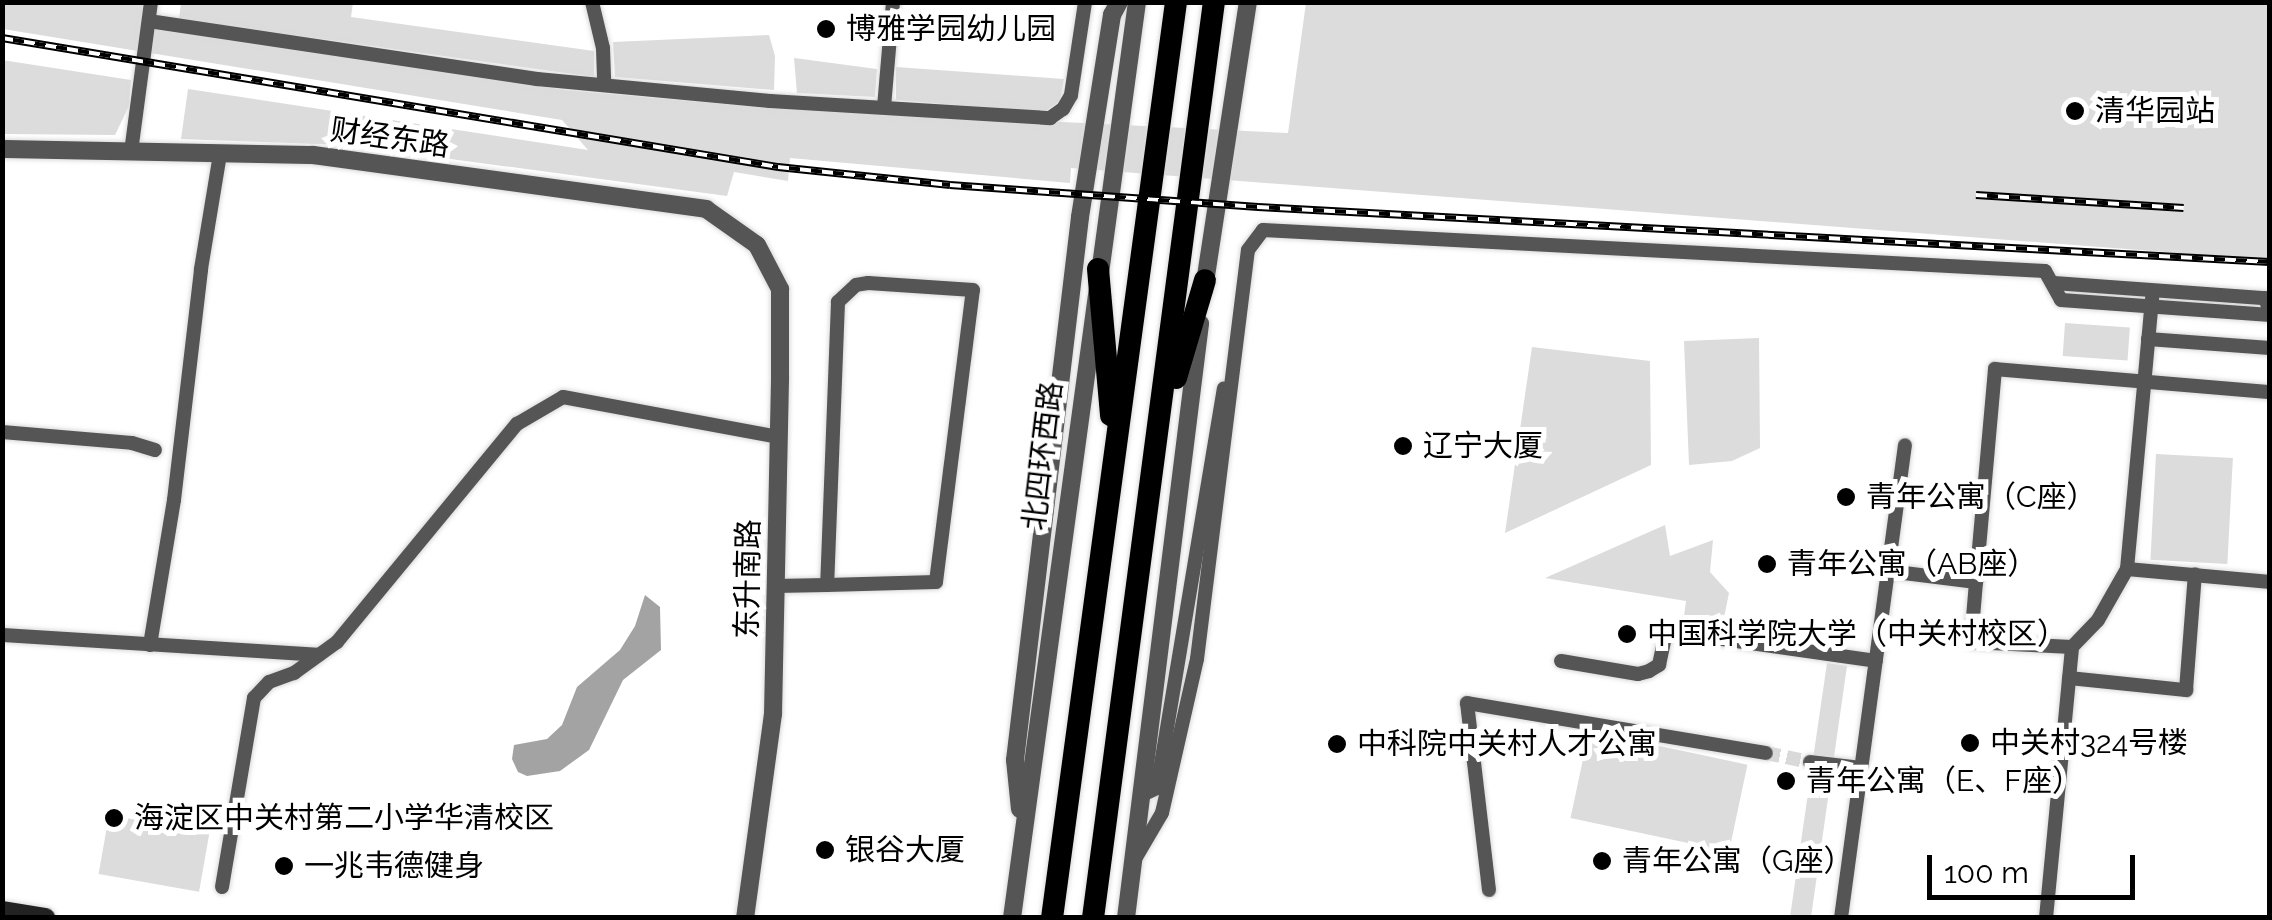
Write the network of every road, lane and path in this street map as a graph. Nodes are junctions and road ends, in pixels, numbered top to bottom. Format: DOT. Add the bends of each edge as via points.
graph roads {
  1 [pos="152,2"];
  2 [pos="592,2"];
  3 [pos="892,2"];
  4 [pos="1085,2"];
  5 [pos="1118,2"];
  6 [pos="1137,2"];
  7 [pos="1176,2"];
  8 [pos="1214,2"];
  9 [pos="1248,2"];
  10 [pos="149,20"];
  11 [pos="604,85"];
  12 [pos="884,108"];
  13 [pos="2,149"];
  14 [pos="131,152"];
  15 [pos="220,154"];
  16 [pos="757,245"];
  17 [pos="1098,269"];
  18 [pos="1205,280"];
  19 [pos="2054,284"];
  20 [pos="2153,291"];
  21 [pos="2151,309"];
  22 [pos="2270,313"];
  23 [pos="2148,338"];
  24 [pos="2270,348"];
  25 [pos="1233,354"];
  26 [pos="2143,381"];
  27 [pos="2270,392"];
  28 [pos="2,432"];
  29 [pos="779,437"];
  30 [pos="1156,443"];
  31 [pos="1905,445"];
  32 [pos="155,450"];
  33 [pos="1115,458"];
  34 [pos="2128,569"];
  35 [pos="1888,571"];
  36 [pos="2195,574"];
  37 [pos="1976,582"];
  38 [pos="2270,582"];
  39 [pos="828,585"];
  40 [pos="776,586"];
  41 [pos="2,635"];
  42 [pos="150,645"];
  43 [pos="2072,647"];
  44 [pos="319,655"];
  45 [pos="1561,661"];
  46 [pos="1876,661"];
  47 [pos="2069,678"];
  48 [pos="1766,754"];
  49 [pos="1810,762"];
  50 [pos="1861,768"];
  51 [pos="1140,796"];
  52 [pos="1024,836"];
  53 [pos="1132,863"];
  54 [pos="222,887"];
  55 [pos="1489,890"];
  56 [pos="2,910"];
  57 [pos="44,918"];
  58 [pos="746,918"];
  59 [pos="1012,918"];
  60 [pos="1052,918"];
  61 [pos="1093,918"];
  62 [pos="1126,918"];
  63 [pos="1841,918"];
  64 [pos="2046,918"];
  1 -- 10 [label="street"];
  2 -- 11 [label="street"];
  3 -- 12 [label="street"];
  4 -- 12 [label="street" via="1071,95 1050,118"];
  5 -- 52 [label="street" via="1080,217 1015,760"];
  6 -- 17 [label="street, 北四环西路"];
  7 -- 33 [label="highway"];
  8 -- 30 [label="highway"];
  9 -- 18 [label="street"];
  10 -- 11 [label="street"];
  10 -- 14 [label="street"];
  11 -- 12 [label="street"];
  13 -- 14 [label="street, 财经东路"];
  14 -- 15 [label="street, 财经东路"];
  15 -- 16 [label="street, 财经东路" via="313,156 706,210"];
  15 -- 42 [label="street"];
  16 -- 29 [label="street, 东升南路" via="780,289"];
  17 -- 33 [label="highway"];
  17 -- 52 [label="street, 北四环西路"];
  18 -- 30 [label="highway"];
  18 -- 51 [label="street"];
  19 -- 20 [label="street"];
  19 -- 21 [label="street" via="2061,300"];
  19 -- 25 [label="street" via="2044,271 1263,230 1248,250"];
  20 -- 21 [label="street"];
  20 -- 22 [label="street" via="2265,298"];
  21 -- 22 [label="street"];
  21 -- 23 [label="street"];
  23 -- 24 [label="street"];
  23 -- 26 [label="street"];
  25 -- 51 [label="street" via="1156,788"];
  25 -- 53 [label="street" via="1196,659 1162,813"];
  26 -- 27 [label="street"];
  26 -- 34 [label="street"];
  26 -- 37 [label="street" via="1995,368"];
  28 -- 32 [label="street"];
  29 -- 40 [label="street, 东升南路"];
  29 -- 44 [label="street" via="563,397 545,404 517,424 337,642"];
  30 -- 61 [label="highway"];
  31 -- 35 [label="street"];
  33 -- 60 [label="highway"];
  34 -- 36 [label="street"];
  34 -- 43 [label="street" via="2098,620"];
  35 -- 37 [label="street"];
  35 -- 46 [label="street"];
  36 -- 38 [label="street"];
  36 -- 47 [label="street" via="2186,690"];
  37 -- 43 [label="street" via="1971,642"];
  39 -- 39 [label="street" via="936,582 973,290 868,282 838,302"];
  39 -- 40 [label="street"];
  40 -- 58 [label="street, 东升南路" via="773,714"];
  41 -- 42 [label="street"];
  42 -- 44 [label="street"];
  43 -- 47 [label="street"];
  44 -- 54 [label="street" via="268,682 254,698"];
  45 -- 46 [label="street" via="1649,671 1659,665 1666,631"];
  46 -- 50 [label="street"];
  47 -- 64 [label="street"];
  48 -- 55 [label="street" via="1467,703"];
  49 -- 50 [label="street"];
  50 -- 63 [label="street"];
  51 -- 53 [label="street"];
  52 -- 59 [label="street, 北四环西路"];
  53 -- 62 [label="street"];
  56 -- 57 [label="main road"];
}
